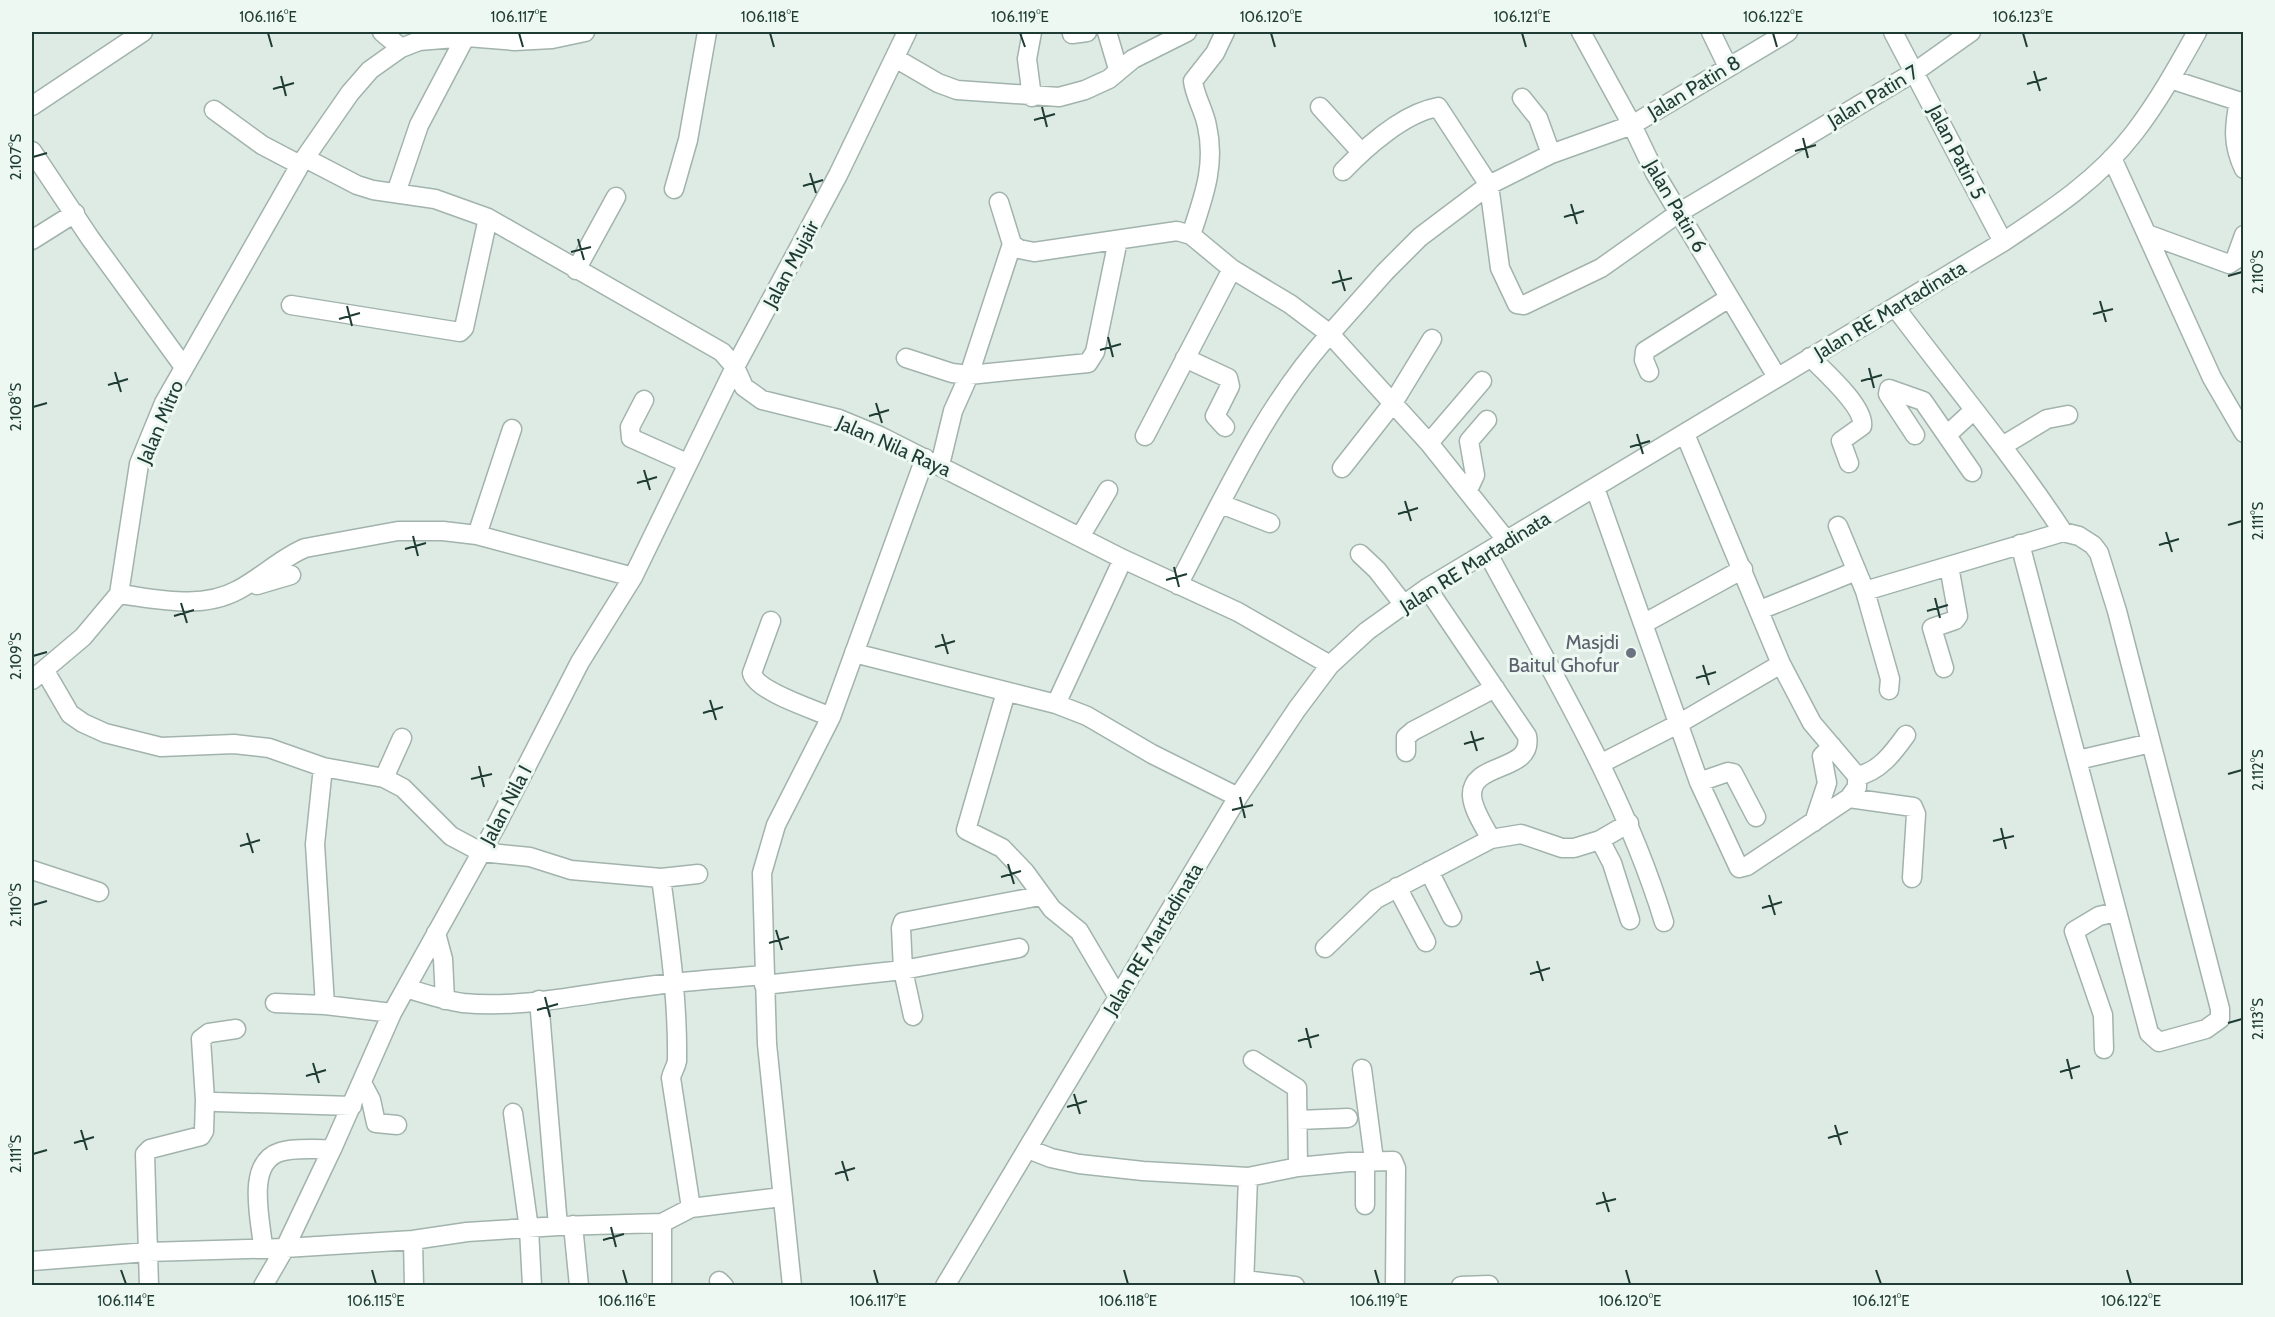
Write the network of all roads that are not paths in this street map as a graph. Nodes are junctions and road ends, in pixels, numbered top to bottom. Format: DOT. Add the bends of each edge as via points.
graph roads {
  1 [pos="143,32"];
  2 [pos="382,32"];
  3 [pos="585,32"];
  4 [pos="707,32"];
  5 [pos="907,32"];
  6 [pos="1032,32"];
  7 [pos="1107,32"];
  8 [pos="1186,32"];
  9 [pos="1225,32"];
  10 [pos="1581,32"];
  11 [pos="1712,32"];
  12 [pos="1788,32"];
  13 [pos="1893,32"];
  14 [pos="1971,32"];
  15 [pos="2197,32"];
  16 [pos="468,34"];
  17 [pos="401,48"];
  18 [pos="895,58"];
  19 [pos="1728,67"];
  20 [pos="1118,69"];
  21 [pos="1916,71"];
  22 [pos="2170,79"];
  23 [pos="1032,97"];
  24 [pos="1522,98"];
  25 [pos="2241,102"];
  26 [pos="32,106"];
  27 [pos="1320,107"];
  28 [pos="214,110"];
  29 [pos="1632,125"];
  30 [pos="32,151"];
  31 [pos="1361,152"];
  32 [pos="1551,154"];
  33 [pos="2112,158"];
  34 [pos="302,161"];
  35 [pos="2244,169"];
  36 [pos="1343,171"];
  37 [pos="1489,185"];
  38 [pos="674,189"];
  39 [pos="396,193"];
  40 [pos="616,197"];
  41 [pos="999,202"];
  42 [pos="1680,212"];
  43 [pos="75,213"];
  44 [pos="488,218"];
  45 [pos="2147,234"];
  46 [pos="1191,235"];
  47 [pos="2244,235"];
  48 [pos="32,240"];
  49 [pos="1118,240"];
  50 [pos="2003,242"];
  51 [pos="1012,244"];
  52 [pos="1232,269"];
  53 [pos="576,270"];
  54 [pos="1729,298"];
  55 [pos="291,305"];
  56 [pos="1895,307"];
  57 [pos="1330,334"];
  58 [pos="1432,339"];
  59 [pos="1810,357"];
  60 [pos="906,358"];
  61 [pos="1185,358"];
  62 [pos="184,366"];
  63 [pos="735,367"];
  64 [pos="1649,372"];
  65 [pos="969,375"];
  66 [pos="1777,377"];
  67 [pos="1482,381"];
  68 [pos="644,400"];
  69 [pos="1393,403"];
  70 [pos="1973,411"];
  71 [pos="2068,415"];
  72 [pos="1487,420"];
  73 [pos="1225,427"];
  74 [pos="512,429"];
  75 [pos="2244,433"];
  76 [pos="1685,434"];
  77 [pos="1948,434"];
  78 [pos="1915,435"];
  79 [pos="1145,436"];
  80 [pos="1429,443"];
  81 [pos="2004,445"];
  82 [pos="932,462"];
  83 [pos="687,463"];
  84 [pos="1849,463"];
  85 [pos="1342,468"];
  86 [pos="1972,472"];
  87 [pos="1595,488"];
  88 [pos="1108,490"];
  89 [pos="1468,490"];
  90 [pos="1221,504"];
  91 [pos="1270,523"];
  92 [pos="1838,526"];
  93 [pos="2063,532"];
  94 [pos="473,534"];
  95 [pos="1080,537"];
  96 [pos="1507,541"];
  97 [pos="2020,543"];
  98 [pos="1487,552"];
  99 [pos="1360,554"];
  100 [pos="1123,559"];
  101 [pos="1949,566"];
  102 [pos="1743,569"];
  103 [pos="1856,570"];
  104 [pos="291,575"];
  105 [pos="633,577"];
  106 [pos="1178,585"];
  107 [pos="1427,588"];
  108 [pos="238,590"];
  109 [pos="1864,591"];
  110 [pos="119,594"];
  111 [pos="1404,605"];
  112 [pos="1760,610"];
  113 [pos="771,621"];
  114 [pos="1643,624"];
  115 [pos="854,653"];
  116 [pos="1781,664"];
  117 [pos="1330,665"];
  118 [pos="1944,668"];
  119 [pos="38,675"];
  120 [pos="1495,688"];
  121 [pos="1889,690"];
  122 [pos="1006,692"];
  123 [pos="1056,704"];
  124 [pos="831,717"];
  125 [pos="1680,723"];
  126 [pos="1906,735"];
  127 [pos="402,738"];
  128 [pos="2151,743"];
  129 [pos="1832,746"];
  130 [pos="1406,752"];
  131 [pos="2078,760"];
  132 [pos="1600,764"];
  133 [pos="323,767"];
  134 [pos="1857,776"];
  135 [pos="384,778"];
  136 [pos="1699,782"];
  137 [pos="1238,797"];
  138 [pos="1849,798"];
  139 [pos="1756,817"];
  140 [pos="1814,822"];
  141 [pos="1629,823"];
  142 [pos="1491,839"];
  143 [pos="1600,840"];
  144 [pos="481,852"];
  145 [pos="32,870"];
  146 [pos="1429,871"];
  147 [pos="698,874"];
  148 [pos="661,878"];
  149 [pos="1912,878"];
  150 [pos="1397,887"];
  151 [pos="99,892"];
  152 [pos="1034,897"];
  153 [pos="2116,912"];
  154 [pos="1452,917"];
  155 [pos="1630,920"];
  156 [pos="1664,922"];
  157 [pos="436,933"];
  158 [pos="1426,942"];
  159 [pos="1019,948"];
  160 [pos="1325,948"];
  161 [pos="903,970"];
  162 [pos="764,980"];
  163 [pos="673,982"];
  164 [pos="406,988"];
  165 [pos="445,1000"];
  166 [pos="539,1000"];
  167 [pos="275,1004"];
  168 [pos="1114,1004"];
  169 [pos="325,1005"];
  170 [pos="392,1013"];
  171 [pos="913,1016"];
  172 [pos="236,1029"];
  173 [pos="2104,1049"];
  174 [pos="1253,1060"];
  175 [pos="1362,1069"];
  176 [pos="362,1083"];
  177 [pos="205,1100"];
  178 [pos="352,1106"];
  179 [pos="513,1113"];
  180 [pos="1348,1118"];
  181 [pos="1298,1120"];
  182 [pos="397,1125"];
  183 [pos="332,1149"];
  184 [pos="1028,1149"];
  185 [pos="1370,1161"];
  186 [pos="1298,1167"];
  187 [pos="1248,1177"];
  188 [pos="1365,1205"];
  189 [pos="691,1208"];
  190 [pos="784,1212"];
  191 [pos="570,1231"];
  192 [pos="662,1233"];
  193 [pos="529,1237"];
  194 [pos="413,1246"];
  195 [pos="263,1247"];
  196 [pos="282,1252"];
  197 [pos="148,1257"];
  198 [pos="32,1261"];
  199 [pos="266,1280"];
  200 [pos="1244,1283"];
  201 [pos="1489,1285"];
  202 [pos="149,1286"];
  203 [pos="414,1286"];
  204 [pos="532,1286"];
  205 [pos="579,1286"];
  206 [pos="662,1286"];
  207 [pos="792,1286"];
  208 [pos="945,1286"];
  209 [pos="1295,1286"];
  210 [pos="1395,1286"];
  211 [pos="1461,1286"];
  1 -- 26 [label="street"];
  2 -- 17 [label="street"];
  3 -- 16 [label="street, Jalan Mitro" via="515,41"];
  4 -- 38 [label="street" via="688,140"];
  5 -- 18 [label="street, Jalan Mujair"];
  6 -- 23 [label="street" via="1027,59"];
  7 -- 20 [label="street"];
  8 -- 20 [label="street"];
  9 -- 46 [label="street" via="1215,53 1193,81 1207,123 1211,164"];
  10 -- 29 [label="street, Jalan Patin 6"];
  11 -- 19 [label="street"];
  12 -- 19 [label="street, Jalan Patin 8"];
  13 -- 21 [label="street, Jalan Patin 5"];
  14 -- 21 [label="street, Jalan Patin 7"];
  15 -- 22 [label="street, Jalan RE Martadinata"];
  16 -- 17 [label="street, Jalan Mitro" via="427,39"];
  16 -- 39 [label="street" via="419,125"];
  17 -- 34 [label="street, Jalan Mitro" via="370,70"];
  18 -- 23 [label="street" via="957,90"];
  18 -- 63 [label="street, Jalan Mujair" via="838,176"];
  19 -- 29 [label="street, Jalan Patin 8"];
  20 -- 23 [label="street" via="1108,79 1085,90 1059,97"];
  21 -- 42 [label="street, Jalan Patin 7"];
  21 -- 50 [label="street, Jalan Patin 5"];
  22 -- 25 [label="street"];
  22 -- 33 [label="street, Jalan RE Martadinata" via="2134,134"];
  24 -- 32 [label="street" via="1544,130"];
  25 -- 35 [label="street" via="2233,131 2236,153"];
  27 -- 31 [label="street"];
  28 -- 34 [label="street, Jalan Nila Raya" via="262,145"];
  29 -- 32 [label="street, Jalan Patin 8"];
  29 -- 42 [label="street, Jalan Patin 6" via="1655,173"];
  30 -- 43 [label="street"];
  31 -- 36 [label="street"];
  31 -- 37 [label="street" via="1408,120 1438,107"];
  32 -- 37 [label="street, Jalan Patin 8"];
  33 -- 45 [label="street"];
  33 -- 50 [label="street, Jalan RE Martadinata" via="2052,210"];
  34 -- 39 [label="street, Jalan Nila Raya" via="357,185"];
  34 -- 62 [label="street, Jalan Mitro"];
  37 -- 42 [label="street, Jalan Patin 7" via="1500,268 1520,306 1601,268"];
  37 -- 57 [label="street, Jalan Patin 8" via="1420,237"];
  39 -- 44 [label="street, Jalan Nila Raya" via="435,199"];
  40 -- 53 [label="street"];
  41 -- 51 [label="street"];
  42 -- 54 [label="street, Jalan Patin 6"];
  43 -- 48 [label="street"];
  43 -- 62 [label="street"];
  44 -- 53 [label="street, Jalan Nila Raya"];
  44 -- 55 [label="street" via="460,332"];
  45 -- 47 [label="street" via="2229,264 2235,260"];
  45 -- 75 [label="street" via="2212,378"];
  46 -- 49 [label="street" via="1177,231"];
  46 -- 52 [label="street"];
  49 -- 51 [label="street" via="1034,252"];
  49 -- 65 [label="street" via="1090,362"];
  50 -- 56 [label="street, Jalan RE Martadinata"];
  51 -- 65 [label="street"];
  52 -- 57 [label="street"];
  52 -- 61 [label="street"];
  53 -- 63 [label="street, Jalan Nila Raya" via="703,340 722,352"];
  54 -- 64 [label="street" via="1645,351"];
  54 -- 66 [label="street, Jalan Patin 6"];
  56 -- 59 [label="street, Jalan RE Martadinata"];
  56 -- 70 [label="street"];
  57 -- 69 [label="street"];
  57 -- 90 [label="street, Jalan Patin 8" via="1269,413"];
  58 -- 69 [label="street"];
  59 -- 66 [label="street, Jalan RE Martadinata"];
  59 -- 84 [label="street" via="1841,388 1862,418 1862,426 1841,441"];
  60 -- 65 [label="street"];
  61 -- 73 [label="street" via="1228,378 1230,386 1215,416"];
  61 -- 79 [label="street"];
  62 -- 110 [label="street, Jalan Mitro" via="139,464"];
  63 -- 82 [label="street, Jalan Nila Raya" via="744,387 762,400 839,420"];
  63 -- 83 [label="street, Jalan Nila I"];
  65 -- 82 [label="street"];
  66 -- 76 [label="street, Jalan RE Martadinata"];
  67 -- 80 [label="street"];
  68 -- 83 [label="street" via="630,427 631,438"];
  69 -- 80 [label="street"];
  69 -- 85 [label="street"];
  70 -- 77 [label="street"];
  70 -- 81 [label="street"];
  71 -- 81 [label="street" via="2047,419"];
  72 -- 89 [label="street" via="1469,441 1475,475"];
  74 -- 94 [label="street"];
  76 -- 87 [label="street, Jalan RE Martadinata"];
  76 -- 102 [label="street"];
  77 -- 78 [label="street" via="1921,399 1889,389 1888,394"];
  77 -- 86 [label="street"];
  80 -- 89 [label="street"];
  81 -- 93 [label="street"];
  82 -- 95 [label="street, Jalan Nila Raya"];
  82 -- 115 [label="street"];
  83 -- 105 [label="street, Jalan Nila I"];
  87 -- 96 [label="street, Jalan RE Martadinata"];
  87 -- 114 [label="street"];
  88 -- 95 [label="street"];
  89 -- 96 [label="street"];
  90 -- 91 [label="street"];
  90 -- 106 [label="street, Jalan Patin 8"];
  92 -- 103 [label="street"];
  93 -- 97 [label="street"];
  93 -- 128 [label="street" via="2093,545 2104,564"];
  94 -- 105 [label="street"];
  94 -- 108 [label="street" via="398,531 305,548 291,553"];
  95 -- 100 [label="street, Jalan Nila Raya"];
  96 -- 98 [label="street, Jalan RE Martadinata"];
  97 -- 101 [label="street"];
  97 -- 131 [label="street"];
  98 -- 107 [label="street, Jalan RE Martadinata"];
  98 -- 132 [label="street"];
  99 -- 111 [label="street"];
  100 -- 106 [label="street, Jalan Nila Raya"];
  100 -- 123 [label="street"];
  101 -- 109 [label="street"];
  101 -- 118 [label="street" via="1958,616 1935,625 1931,631"];
  102 -- 112 [label="street"];
  102 -- 114 [label="street"];
  103 -- 109 [label="street"];
  103 -- 112 [label="street"];
  104 -- 108 [label="street"];
  105 -- 144 [label="street, Jalan Nila I" via="583,657"];
  106 -- 117 [label="street, Jalan Nila Raya" via="1238,612"];
  107 -- 111 [label="street, Jalan RE Martadinata"];
  107 -- 120 [label="street"];
  108 -- 110 [label="street" via="216,599 184,603"];
  109 -- 121 [label="street" via="1890,679"];
  110 -- 119 [label="street" via="83,637"];
  111 -- 117 [label="street, Jalan RE Martadinata" via="1367,631"];
  112 -- 116 [label="street"];
  113 -- 124 [label="street" via="753,678 763,688"];
  114 -- 125 [label="street"];
  115 -- 122 [label="street"];
  115 -- 124 [label="street"];
  116 -- 125 [label="street"];
  116 -- 129 [label="street" via="1812,723"];
  117 -- 137 [label="street, Jalan RE Martadinata"];
  119 -- 133 [label="street" via="70,714 105,733 161,747 234,744 269,748"];
  120 -- 130 [label="street" via="1413,731 1406,737"];
  120 -- 142 [label="street" via="1529,745 1517,760 1475,782 1474,805"];
  122 -- 123 [label="street"];
  122 -- 152 [label="street" via="966,830 1002,848 1025,872"];
  123 -- 137 [label="street" via="1087,716"];
  124 -- 162 [label="street" via="781,816 762,873"];
  125 -- 132 [label="street"];
  125 -- 136 [label="street"];
  126 -- 134 [label="street" via="1876,768"];
  127 -- 135 [label="street"];
  128 -- 131 [label="street"];
  128 -- 153 [label="street" via="2220,1009 2218,1021 2206,1029 2159,1042 2152,1038"];
  129 -- 134 [label="street"];
  129 -- 140 [label="street" via="1822,756 1827,783"];
  131 -- 153 [label="street"];
  132 -- 141 [label="street"];
  133 -- 135 [label="street"];
  133 -- 169 [label="street" via="315,844"];
  134 -- 138 [label="street" via="1857,787"];
  135 -- 144 [label="street" via="403,788 451,836"];
  136 -- 139 [label="street" via="1733,773"];
  136 -- 140 [label="street" via="1739,867 1747,866"];
  137 -- 168 [label="street, Jalan RE Martadinata"];
  138 -- 140 [label="street"];
  138 -- 149 [label="street" via="1913,807 1916,814"];
  141 -- 143 [label="street"];
  141 -- 156 [label="street"];
  142 -- 143 [label="street" via="1521,834 1562,848"];
  142 -- 146 [label="street"];
  143 -- 155 [label="street" via="1612,863"];
  144 -- 148 [label="street" via="530,857 571,870"];
  144 -- 157 [label="street, Jalan Nila I"];
  145 -- 151 [label="street"];
  146 -- 150 [label="street"];
  146 -- 154 [label="street"];
  147 -- 148 [label="street"];
  148 -- 163 [label="street"];
  150 -- 158 [label="street"];
  150 -- 160 [label="street" via="1360,912"];
  152 -- 161 [label="street" via="903,922"];
  152 -- 168 [label="street" via="1087,940"];
  153 -- 173 [label="street" via="2079,926 2074,935 2103,1015"];
  157 -- 164 [label="street, Jalan Nila I"];
  157 -- 165 [label="street" via="443,959"];
  159 -- 161 [label="street"];
  161 -- 162 [label="street"];
  161 -- 171 [label="street"];
  162 -- 163 [label="street"];
  162 -- 190 [label="street"];
  163 -- 166 [label="street"];
  163 -- 189 [label="street" via="676,1054 671,1078"];
  164 -- 165 [label="street"];
  164 -- 170 [label="street, Jalan Nila I"];
  165 -- 166 [label="street"];
  166 -- 191 [label="street"];
  167 -- 169 [label="street"];
  168 -- 184 [label="street, Jalan RE Martadinata"];
  169 -- 170 [label="street"];
  170 -- 176 [label="street, Jalan Nila I"];
  172 -- 177 [label="street" via="209,1033 201,1039"];
  174 -- 181 [label="street" via="1296,1085"];
  175 -- 185 [label="street"];
  176 -- 178 [label="street, Jalan Nila I"];
  176 -- 182 [label="street" via="376,1123"];
  177 -- 178 [label="street"];
  177 -- 197 [label="street" via="201,1136 150,1149 145,1154"];
  178 -- 183 [label="street, Jalan Nila I"];
  179 -- 193 [label="street"];
  180 -- 181 [label="street"];
  181 -- 186 [label="street"];
  183 -- 195 [label="street" via="281,1152 264,1164 258,1185"];
  183 -- 196 [label="street, Jalan Nila I"];
  184 -- 187 [label="street" via="1079,1164"];
  184 -- 208 [label="street, Jalan RE Martadinata"];
  185 -- 186 [label="street"];
  185 -- 188 [label="street"];
  185 -- 210 [label="street" via="1395,1163"];
  186 -- 187 [label="street"];
  187 -- 200 [label="street"];
  189 -- 190 [label="street"];
  189 -- 192 [label="street"];
  190 -- 207 [label="street"];
  191 -- 192 [label="street"];
  191 -- 193 [label="street"];
  191 -- 205 [label="street"];
  192 -- 206 [label="street"];
  193 -- 194 [label="street" via="468,1232"];
  193 -- 204 [label="street"];
  194 -- 196 [label="street"];
  194 -- 203 [label="street"];
  195 -- 196 [label="street"];
  195 -- 197 [label="street"];
  196 -- 199 [label="street, Jalan Nila I"];
  197 -- 198 [label="street"];
  197 -- 202 [label="street"];
  200 -- 209 [label="street"];
  201 -- 211 [label="street"];
}
